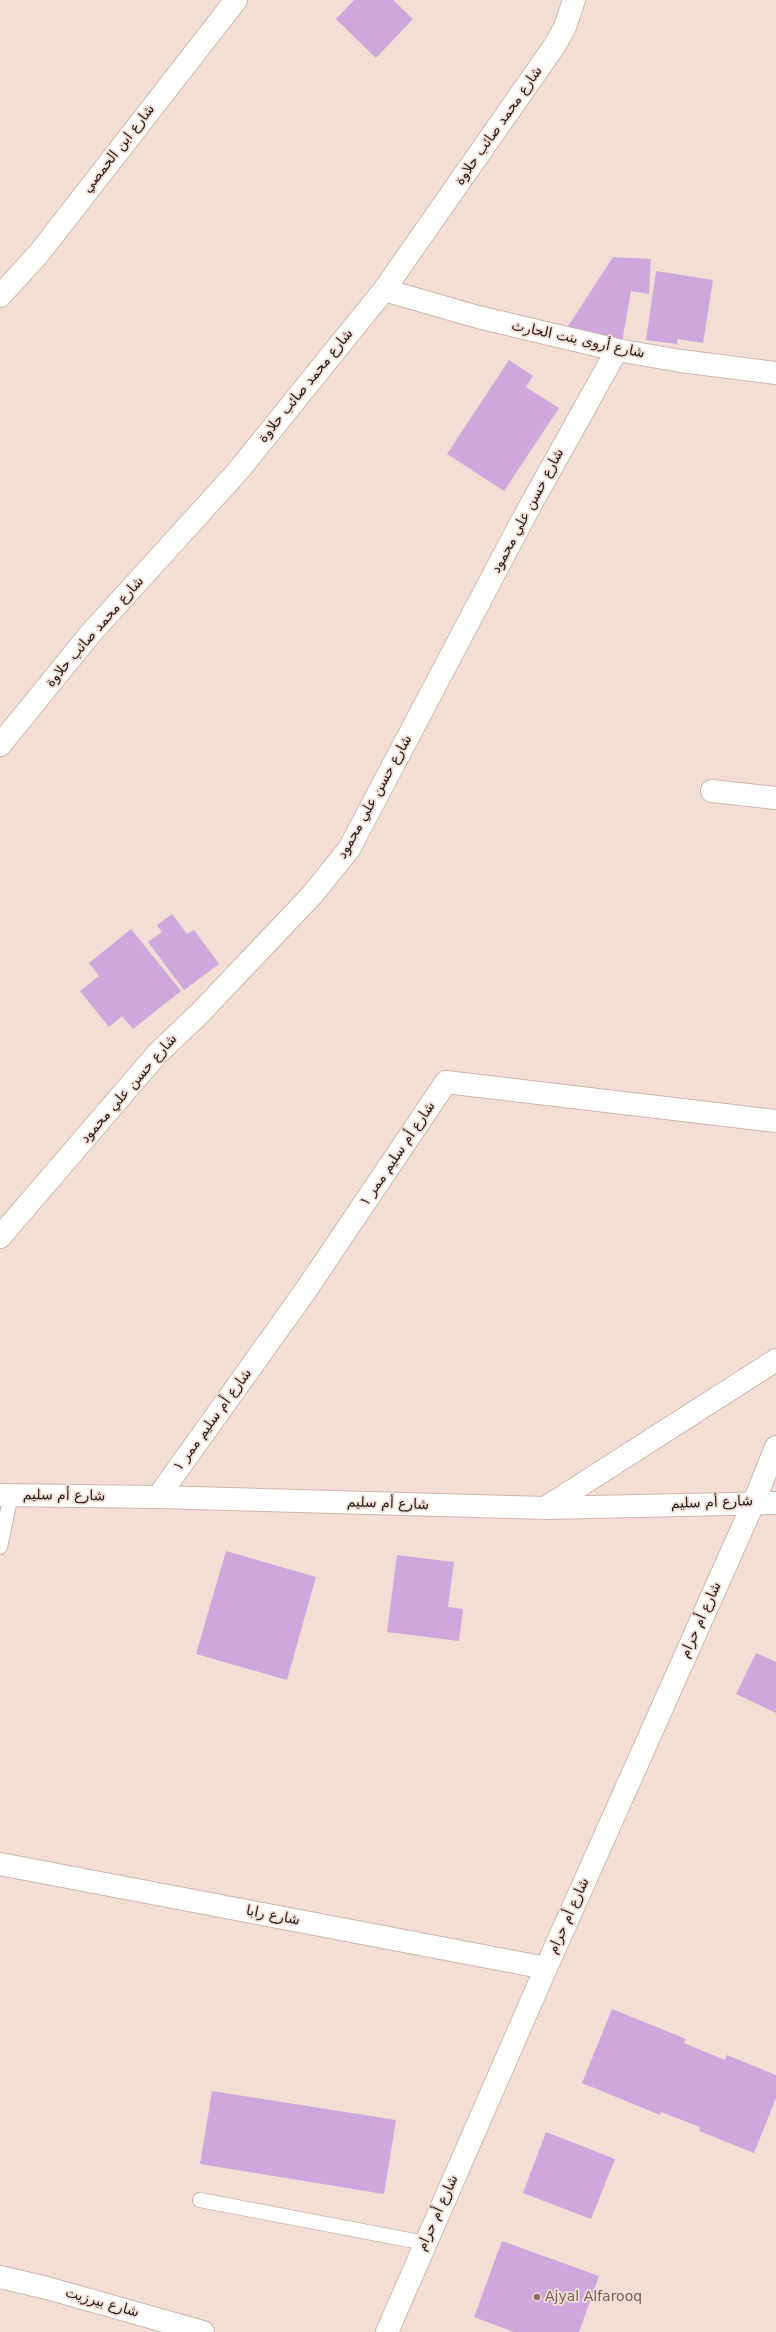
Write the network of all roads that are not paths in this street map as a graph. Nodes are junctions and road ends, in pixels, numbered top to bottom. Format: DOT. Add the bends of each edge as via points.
graph roads {
  1 [pos="236,0"];
  2 [pos="574,0"];
  3 [pos="384,290"];
  4 [pos="0,296"];
  5 [pos="617,350"];
  6 [pos="776,373"];
  7 [pos="0,746"];
  8 [pos="712,791"];
  9 [pos="776,798"];
  10 [pos="776,1121"];
  11 [pos="0,1237"];
  12 [pos="776,1360"];
  13 [pos="776,1447"];
  14 [pos="6,1495"];
  15 [pos="158,1497"];
  16 [pos="754,1502"];
  17 [pos="776,1503"];
  18 [pos="545,1508"];
  19 [pos="0,1547"];
  20 [pos="0,1864"];
  21 [pos="546,1968"];
  22 [pos="200,2200"];
  23 [pos="425,2243"];
  24 [pos="0,2277"];
  25 [pos="203,2332"];
  26 [pos="387,2332"];
  1 -- 4 [label="street, شارع ابن الحمصي" via="40,252"];
  2 -- 3 [label="street, شارع محمد صائب حلاوة" via="565,27 555,45"];
  3 -- 5 [label="street, شارع أروى بنت الحارث" via="478,318"];
  3 -- 7 [label="street, شارع محمد صائب حلاوة" via="238,471 91,633"];
  5 -- 6 [label="street, شارع أروى بنت الحارث"];
  5 -- 11 [label="street, شارع حسن علي محمود" via="524,517 349,849 312,895 200,1013 156,1054"];
  8 -- 9 [label="street"];
  10 -- 15 [label="street, شارع أم سليم ممر ١" via="446,1082 306,1290"];
  12 -- 18 [label="street"];
  13 -- 16 [label="street, شارع أم حرام"];
  14 -- 15 [label="street, شارع أم سليم"];
  14 -- 19 [label="lane"];
  15 -- 18 [label="street, شارع أم سليم"];
  16 -- 17 [label="street, شارع أم سليم"];
  16 -- 18 [label="street, شارع أم سليم"];
  16 -- 21 [label="street, شارع أم حرام"];
  20 -- 21 [label="street, شارع رابا"];
  21 -- 23 [label="street, شارع أم حرام"];
  22 -- 23 [label="lane"];
  23 -- 26 [label="street, شارع أم حرام"];
  24 -- 25 [label="street, شارع بيرزيت"];
}
